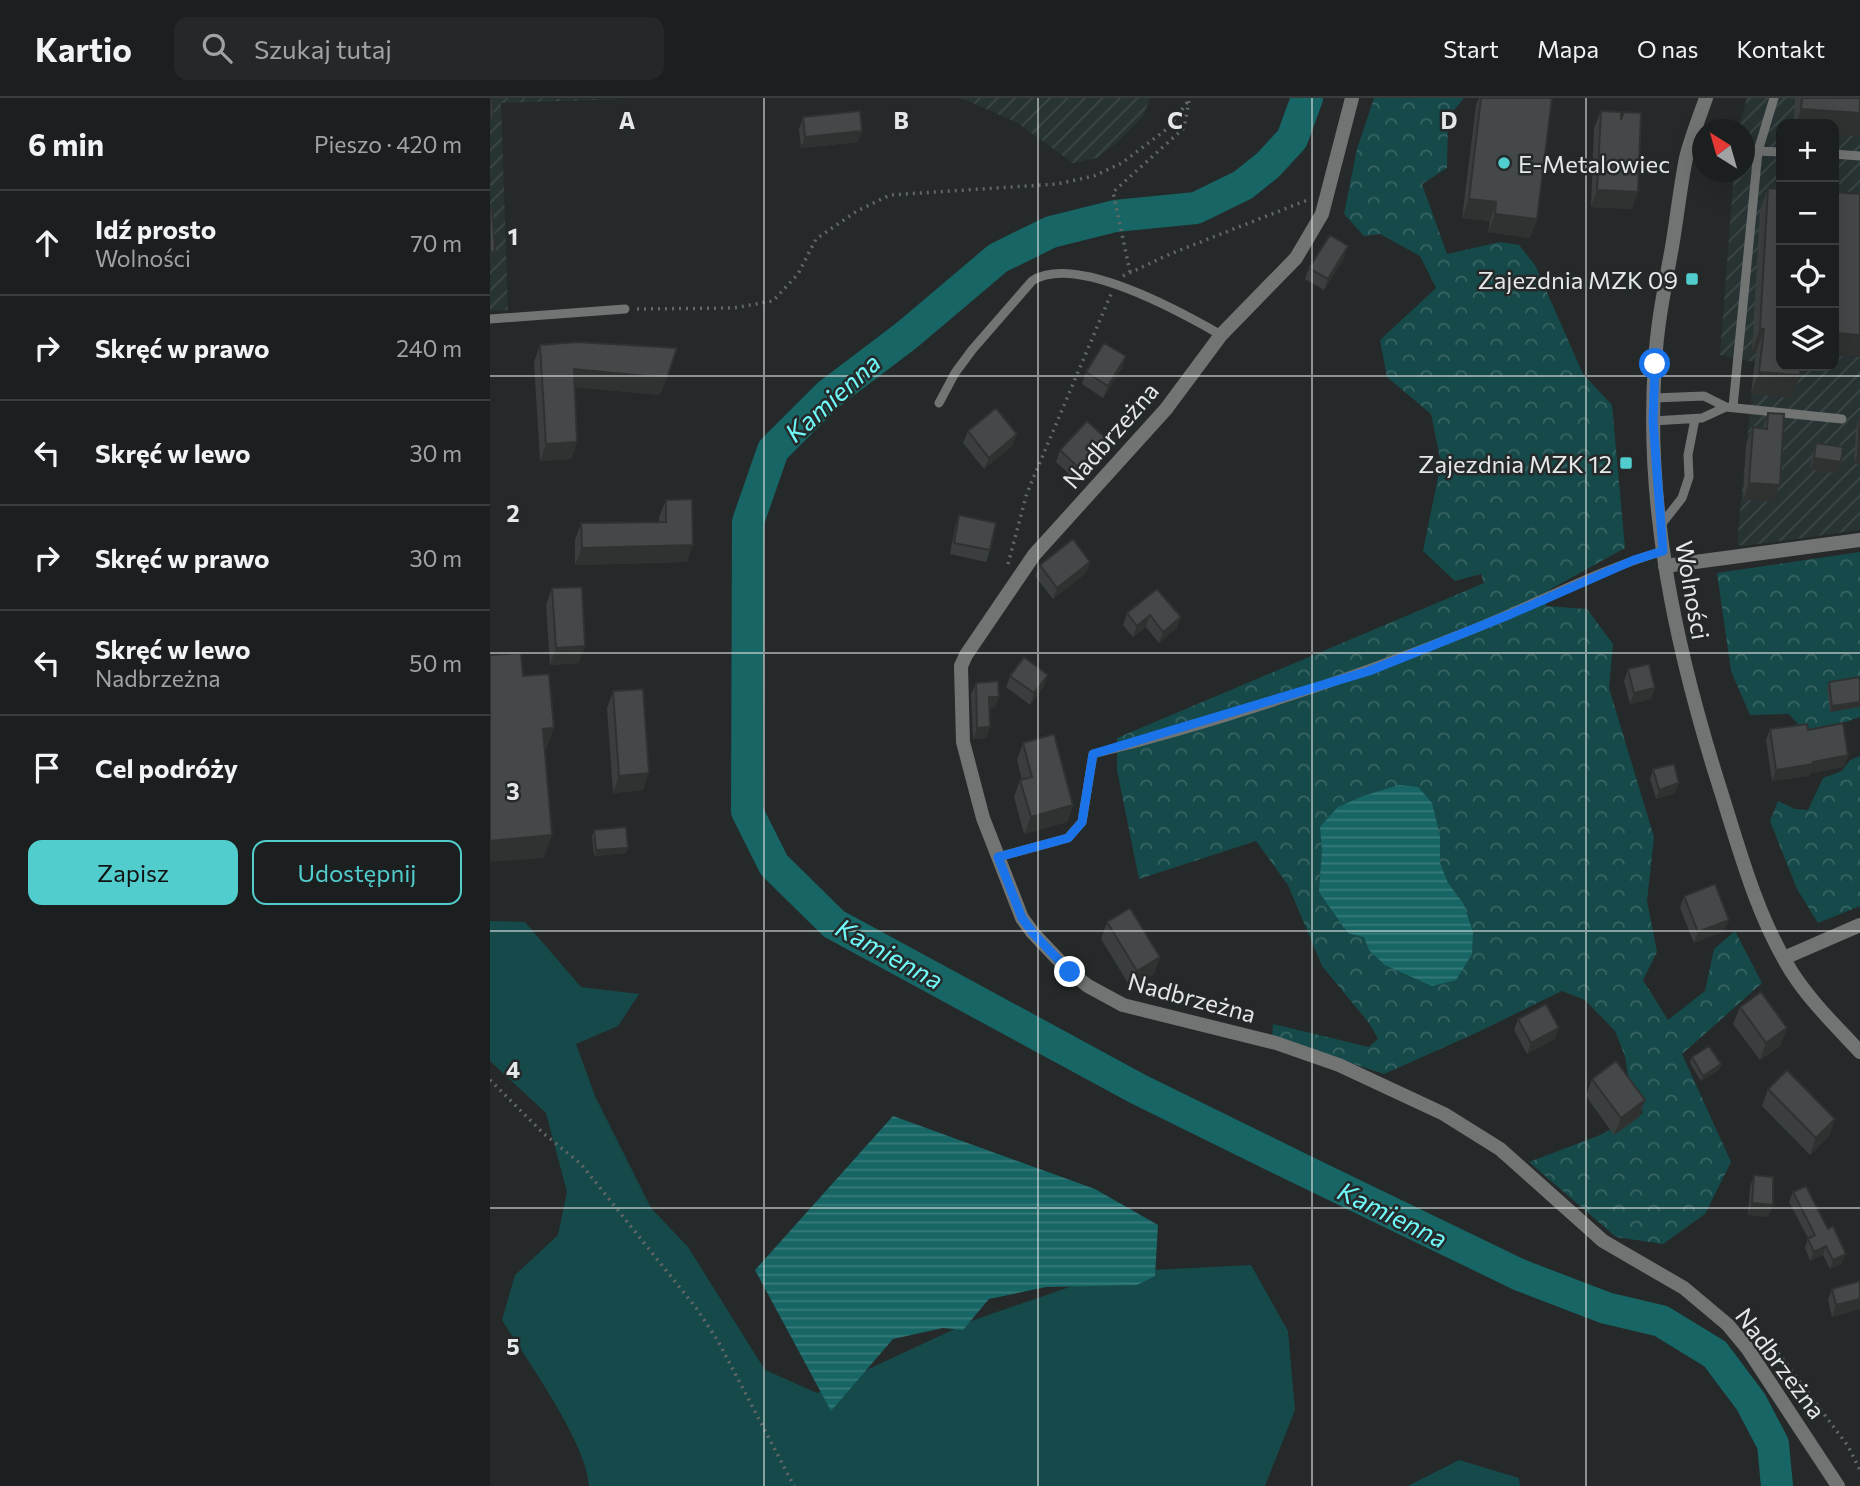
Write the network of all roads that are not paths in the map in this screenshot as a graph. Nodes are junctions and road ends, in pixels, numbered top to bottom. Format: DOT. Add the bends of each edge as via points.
graph roads {
  1 [pos="1352,98"];
  2 [pos="1706,98"];
  3 [pos="1774,98"];
  4 [pos="1758,151"];
  5 [pos="1776,152"];
  6 [pos="1839,154"];
  7 [pos="1860,156"];
  8 [pos="625,309"];
  9 [pos="490,319"];
  10 [pos="1221,335"];
  11 [pos="1654,398"];
  12 [pos="939,402"];
  13 [pos="1729,407"];
  14 [pos="1695,419"];
  15 [pos="1842,419"];
  16 [pos="1653,421"];
  17 [pos="1659,527"];
  18 [pos="1860,540"];
  19 [pos="1664,559"];
  20 [pos="998,857"];
  21 [pos="1860,925"];
  22 [pos="1784,958"];
  23 [pos="1860,1052"];
  24 [pos="1839,1486"];
  1 -- 10 [label="street, Nadbrzeżna" via="1326,203 1313,231 1286,270"];
  2 -- 11 [label="street, Wolności" via="1687,156 1658,327"];
  3 -- 4 [label="lane"];
  4 -- 5 [label="lane"];
  4 -- 13 [label="lane"];
  6 -- 7 [label="lane"];
  8 -- 9 [label="lane"];
  10 -- 12 [label="lane" via="1117,284 1082,276 1040,276 972,351"];
  10 -- 20 [label="street, Nadbrzeżna" via="1166,409 1034,555 965,655 961,666 963,742 972,784"];
  11 -- 13 [label="lane" via="1704,396"];
  11 -- 16 [label="street, Wolności"];
  13 -- 14 [label="lane"];
  13 -- 15 [label="lane"];
  14 -- 16 [label="lane"];
  14 -- 17 [label="lane" via="1689,477 1682,498"];
  16 -- 17 [label="street, Wolności"];
  17 -- 19 [label="street, Wolności"];
  18 -- 19 [label="street"];
  19 -- 20 [label="lane" via="1634,560 1369,671 1093,754 1082,822 1068,838"];
  19 -- 22 [label="street, Wolności" via="1684,667 1714,768 1751,884"];
  20 -- 24 [label="street, Nadbrzeżna" via="1033,933 1070,972 1106,997 1339,1065 1444,1114 1500,1149 1603,1241 1684,1288 1728,1325"];
  21 -- 22 [label="street"];
  22 -- 23 [label="street, Wolności" via="1809,996"];
}
